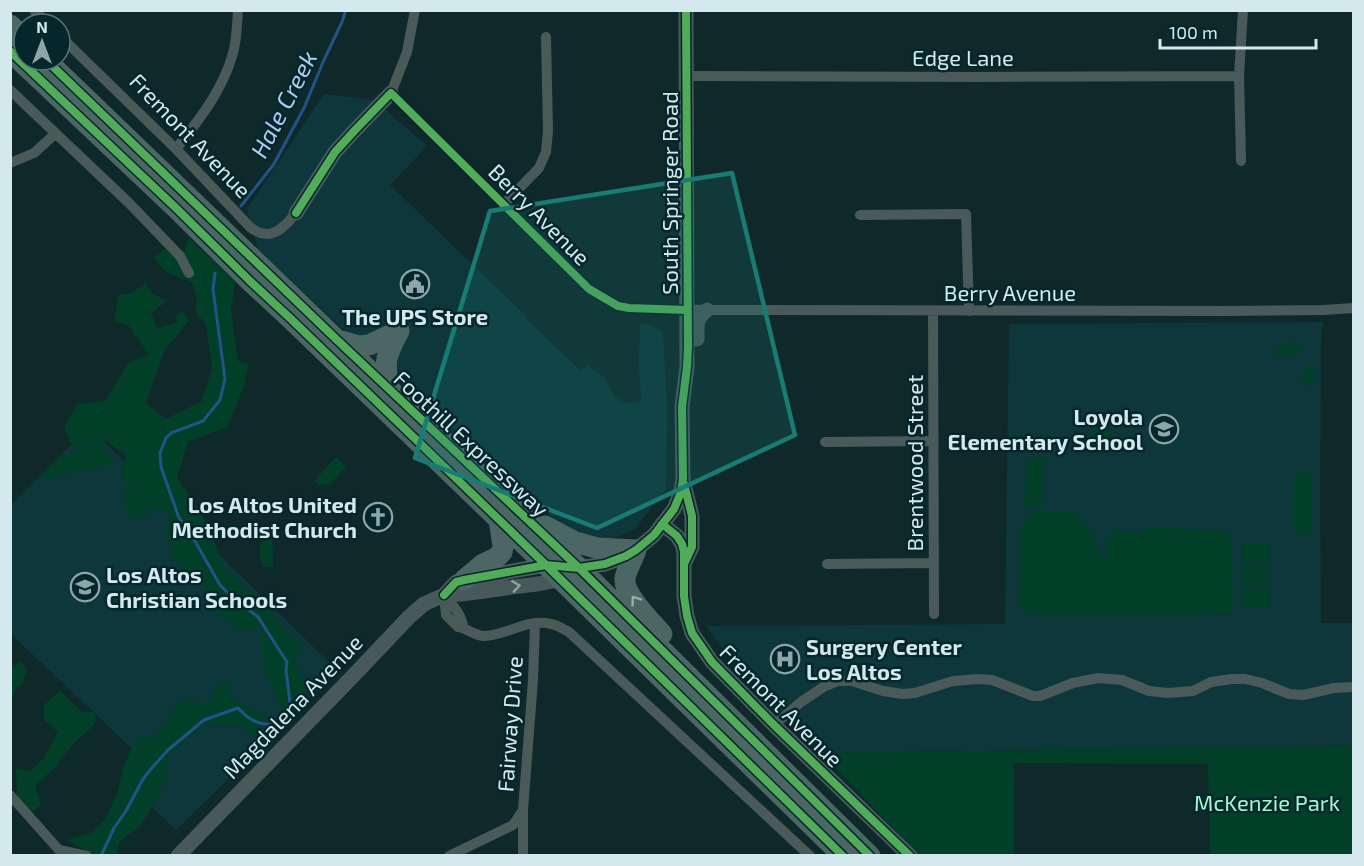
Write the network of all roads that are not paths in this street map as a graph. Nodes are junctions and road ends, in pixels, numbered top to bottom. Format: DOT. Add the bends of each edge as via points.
graph roads {
  1 [pos="238,10"];
  2 [pos="415,10"];
  3 [pos="686,10"];
  4 [pos="1243,10"];
  5 [pos="546,37"];
  6 [pos="72,48"];
  7 [pos="10,51"];
  8 [pos="58,72"];
  9 [pos="687,76"];
  10 [pos="1239,76"];
  11 [pos="10,90"];
  12 [pos="391,93"];
  13 [pos="55,134"];
  14 [pos="176,149"];
  15 [pos="1241,161"];
  16 [pos="10,163"];
  17 [pos="504,204"];
  18 [pos="296,213"];
  19 [pos="860,215"];
  20 [pos="189,273"];
  21 [pos="1353,308"];
  22 [pos="687,310"];
  23 [pos="707,310"];
  24 [pos="933,311"];
  25 [pos="969,311"];
  26 [pos="336,339"];
  27 [pos="688,346"];
  28 [pos="390,390"];
  29 [pos="933,441"];
  30 [pos="825,442"];
  31 [pos="683,479"];
  32 [pos="524,516"];
  33 [pos="499,520"];
  34 [pos="662,524"];
  35 [pos="636,550"];
  36 [pos="685,561"];
  37 [pos="933,563"];
  38 [pos="827,564"];
  39 [pos="579,568"];
  40 [pos="553,572"];
  41 [pos="464,580"];
  42 [pos="444,595"];
  43 [pos="934,615"];
  44 [pos="535,623"];
  45 [pos="679,666"];
  46 [pos="1353,687"];
  47 [pos="774,725"];
  48 [pos="10,795"];
  49 [pos="523,810"];
  50 [pos="87,855"];
  51 [pos="178,855"];
  52 [pos="449,855"];
  53 [pos="523,855"];
  54 [pos="810,855"];
  55 [pos="843,855"];
  56 [pos="870,855"];
  57 [pos="910,855"];
  1 -- 14 [label="street" via="234,52 219,88"];
  2 -- 12 [label="street" via="407,52"];
  3 -- 9 [label="street, South Springer Road"];
  4 -- 10 [label="street"];
  5 -- 17 [label="street" via="546,152 539,168"];
  6 -- 14 [label="street, Fremont Avenue"];
  7 -- 33 [label="highway, Foothill Expressway"];
  8 -- 26 [label="highway, Foothill Expressway"];
  9 -- 10 [label="street, Edge Lane"];
  9 -- 22 [label="street, South Springer Road"];
  10 -- 15 [label="street"];
  11 -- 13 [label="street"];
  12 -- 17 [label="street, Berry Avenue"];
  12 -- 18 [label="street" via="335,152"];
  13 -- 16 [label="street" via="34,153"];
  13 -- 20 [label="street" via="129,203 180,256"];
  14 -- 18 [label="street, Fremont Avenue" via="257,233 266,235 285,227"];
  17 -- 22 [label="street, Berry Avenue" via="590,289 618,306"];
  19 -- 25 [label="street" via="966,214"];
  21 -- 25 [label="street, Berry Avenue"];
  22 -- 23 [label="street, Berry Avenue"];
  22 -- 27 [label="street, South Springer Road"];
  23 -- 24 [label="street, Berry Avenue"];
  23 -- 27 [label="street" via="697,323 697,339"];
  24 -- 25 [label="street, Berry Avenue"];
  24 -- 29 [label="street, Brentwood Street"];
  26 -- 28 [label="highway, Foothill Expressway"];
  26 -- 28 [label="highway" via="369,345 399,332 386,358"];
  27 -- 31 [label="street, South Springer Road" via="682,407"];
  28 -- 32 [label="highway, Foothill Expressway"];
  29 -- 30 [label="street"];
  29 -- 37 [label="street, Brentwood Street"];
  31 -- 34 [label="street, South Springer Road" via="678,501"];
  31 -- 36 [label="street" via="692,516 692,548"];
  32 -- 35 [label="highway" via="576,542 597,548"];
  32 -- 39 [label="highway, Foothill Expressway"];
  33 -- 40 [label="highway, Foothill Expressway"];
  33 -- 41 [label="highway" via="502,552"];
  34 -- 35 [label="street, South Springer Road"];
  34 -- 36 [label="street, Fremont Avenue" via="682,544"];
  35 -- 39 [label="street, South Springer Road" via="616,561"];
  45 -- 35 [label="highway, one-way" via="663,635 626,586"];
  36 -- 47 [label="street, Fremont Avenue" via="684,596 692,633 712,662"];
  37 -- 38 [label="street"];
  37 -- 43 [label="street, Brentwood Street"];
  39 -- 40 [label="street, Magdalena Avenue"];
  39 -- 45 [label="highway, Foothill Expressway"];
  40 -- 41 [label="street, Magdalena Avenue"];
  42 -- 40 [label="street, Magdalena Avenue, one-way" via="460,595"];
  40 -- 55 [label="highway, Foothill Expressway"];
  41 -- 42 [label="street, Magdalena Avenue" via="456,582"];
  42 -- 44 [label="street" via="457,611 463,627 472,634 487,636"];
  42 -- 51 [label="street, Magdalena Avenue" via="424,604 409,617"];
  44 -- 49 [label="street, Fairway Drive"];
  44 -- 54 [label="street" via="551,624 569,632"];
  45 -- 56 [label="highway, Foothill Expressway"];
  46 -- 47 [label="street" via="1303,695 1232,679 1211,682 1192,691 1168,693 1149,691 1122,680 1098,678 1033,696 992,680 953,681 902,694 838,681 801,702"];
  47 -- 57 [label="street, Fremont Avenue"];
  48 -- 50 [label="street" via="58,850"];
  49 -- 52 [label="street, Fairway Drive" via="513,825"];
  49 -- 53 [label="street"];
}
